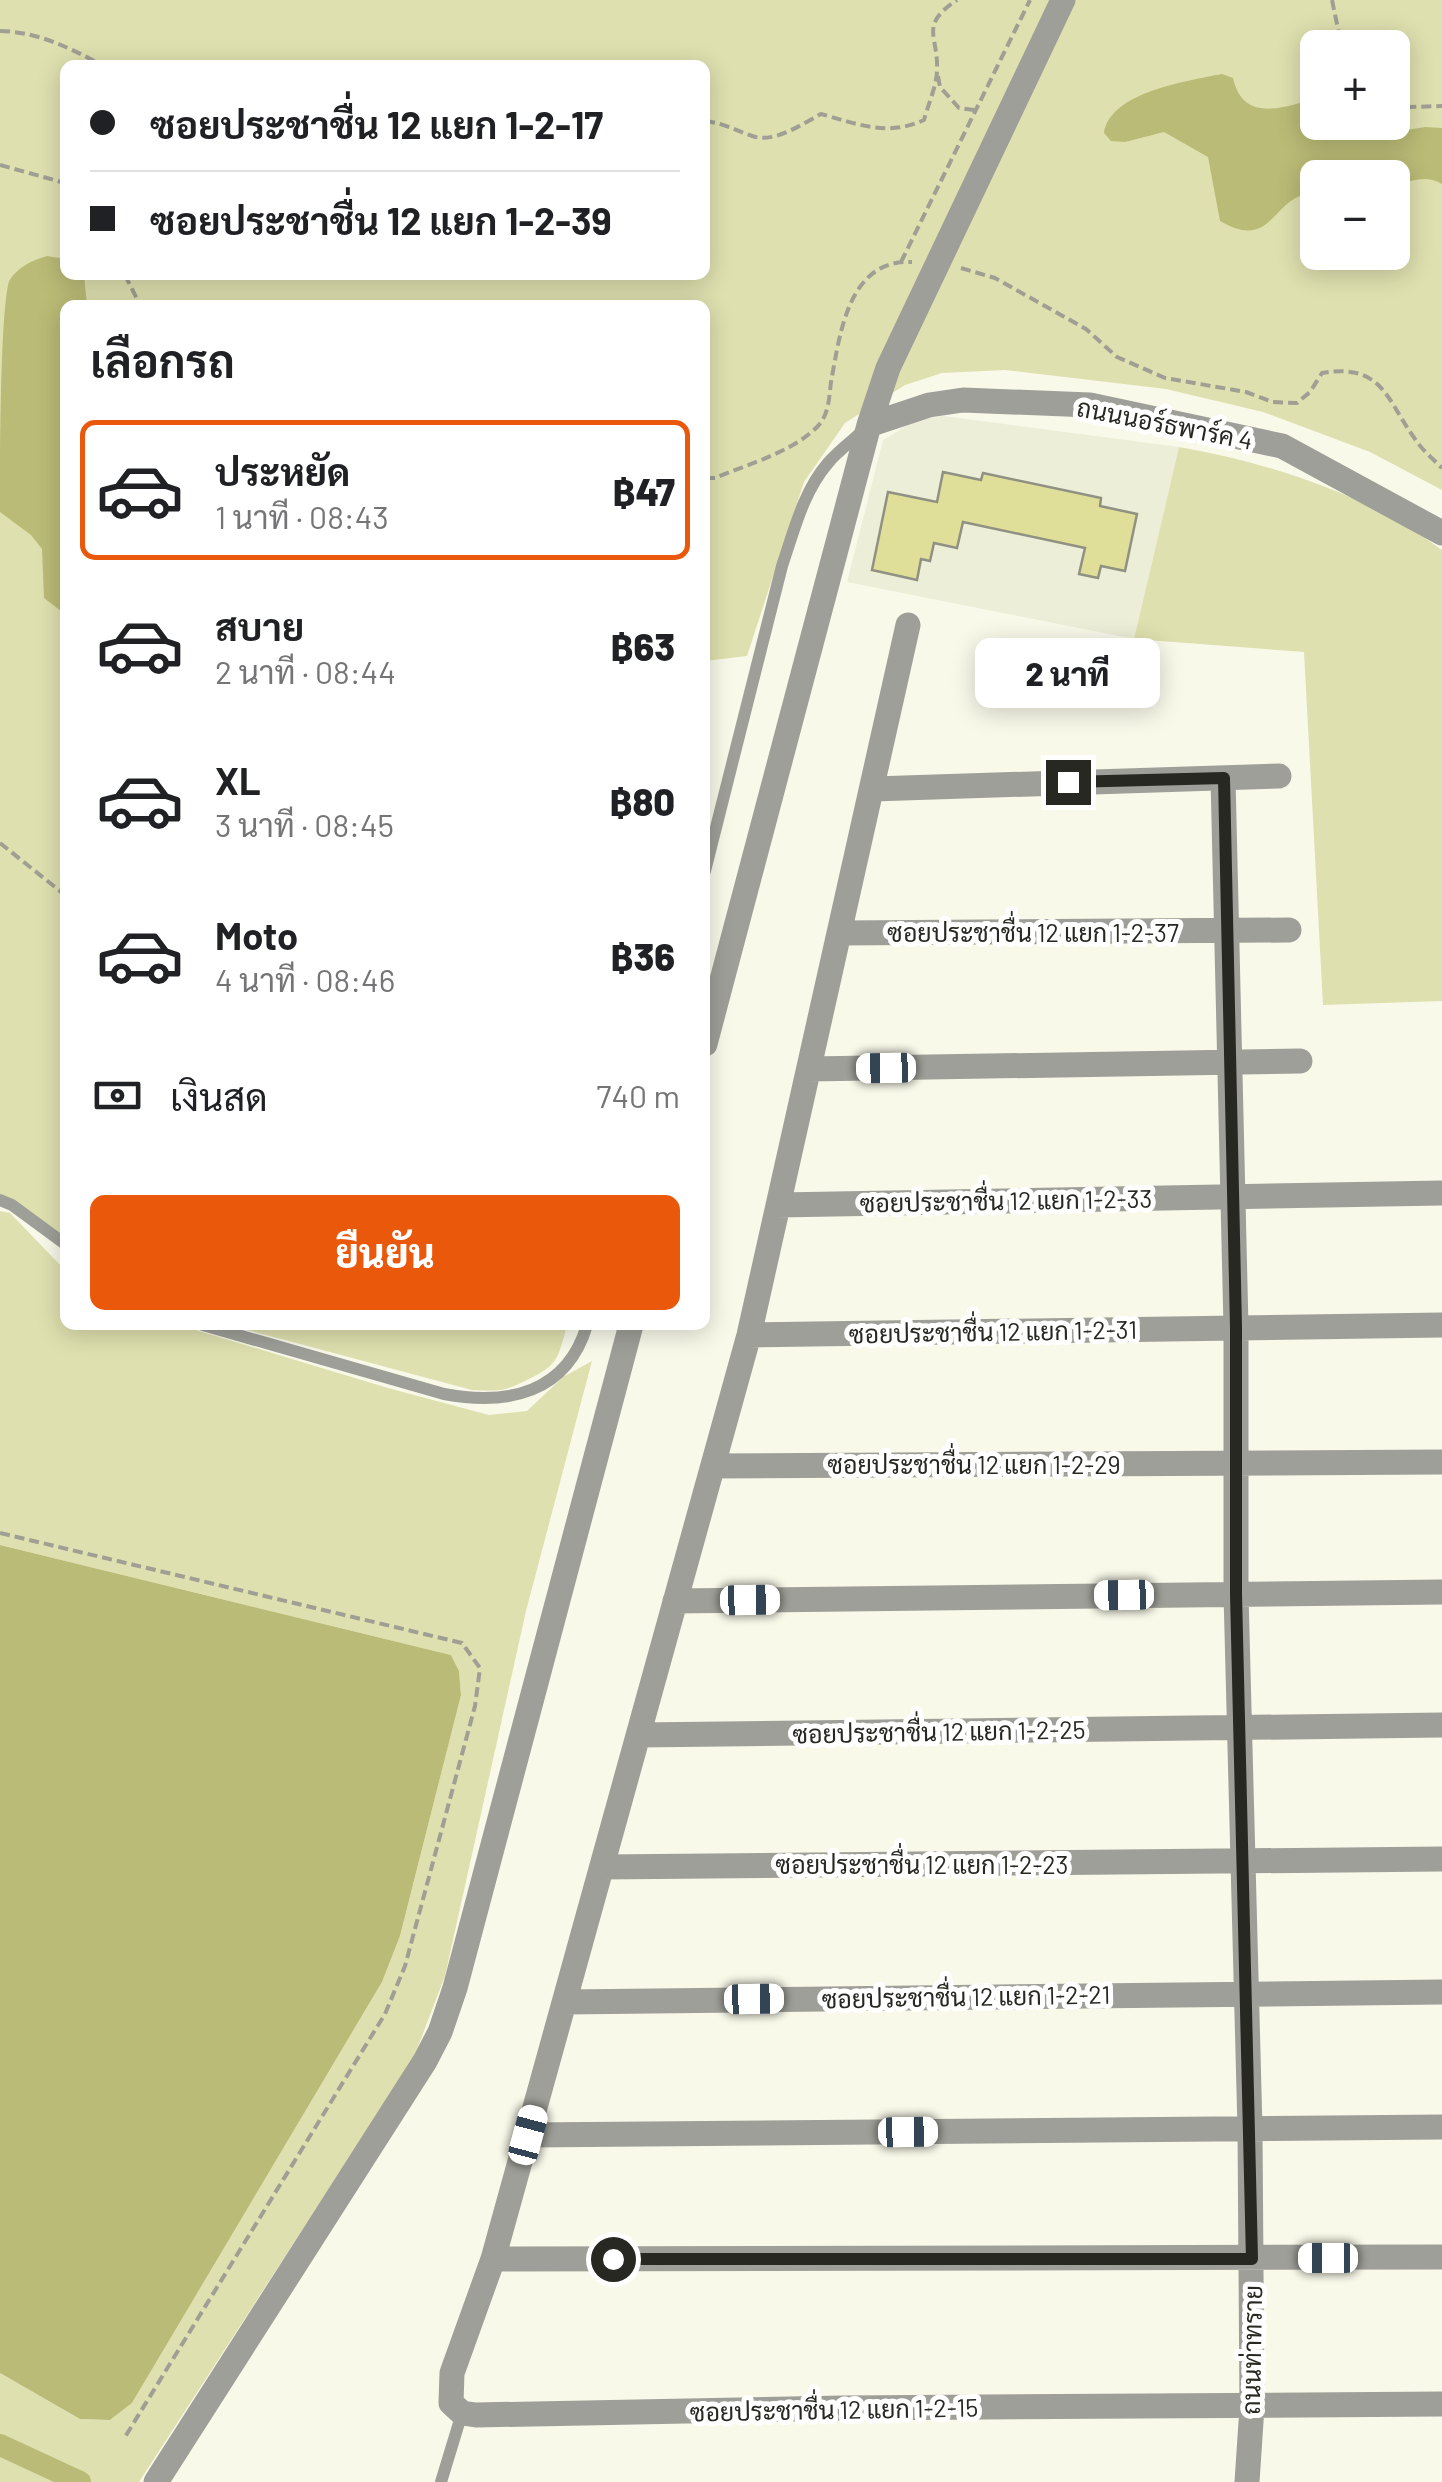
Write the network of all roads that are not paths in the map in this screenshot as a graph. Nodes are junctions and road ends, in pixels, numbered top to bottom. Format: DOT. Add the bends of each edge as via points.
graph roads {
  1 [pos="1063,0"];
  2 [pos="869,426"];
  3 [pos="1442,533"];
  4 [pos="908,626"];
  5 [pos="1279,776"];
  6 [pos="1224,778"];
  7 [pos="873,789"];
  8 [pos="710,851"];
  9 [pos="1289,930"];
  10 [pos="1226,931"];
  11 [pos="841,932"];
  12 [pos="710,1025"];
  13 [pos="1300,1061"];
  14 [pos="1230,1062"];
  15 [pos="810,1069"];
  16 [pos="1442,1192"];
  17 [pos="1234,1195"];
  18 [pos="0,1200"];
  19 [pos="778,1205"];
  20 [pos="60,1240"];
  21 [pos="1442,1325"];
  22 [pos="1236,1328"];
  23 [pos="220,1330"];
  24 [pos="586,1330"];
  25 [pos="630,1330"];
  26 [pos="750,1335"];
  27 [pos="1236,1462"];
  28 [pos="1442,1462"];
  29 [pos="713,1466"];
  30 [pos="1442,1592"];
  31 [pos="1236,1594"];
  32 [pos="675,1601"];
  33 [pos="1442,1725"];
  34 [pos="1239,1727"];
  35 [pos="638,1735"];
  36 [pos="1442,1858"];
  37 [pos="1242,1862"];
  38 [pos="602,1867"];
  39 [pos="1247,1992"];
  40 [pos="1442,1992"];
  41 [pos="565,2002"];
  42 [pos="1442,2127"];
  43 [pos="1250,2128"];
  44 [pos="528,2135"];
  45 [pos="1442,2257"];
  46 [pos="493,2259"];
  47 [pos="1252,2259"];
  48 [pos="1442,2404"];
  49 [pos="1252,2407"];
  50 [pos="462,2413"];
  51 [pos="156,2482"];
  52 [pos="440,2482"];
  53 [pos="1246,2482"];
  1 -- 2 [label="street" via="888,368"];
  2 -- 3 [label="street, ถนนนอร์ธพาร์ค 4" via="963,400 1090,405 1282,446"];
  2 -- 8 [label="lane" via="829,462 796,526"];
  2 -- 12 [label="street"];
  4 -- 7 [label="street"];
  5 -- 6 [label="street"];
  6 -- 7 [label="street"];
  6 -- 10 [label="street, ถนนท่าทราย"];
  7 -- 11 [label="street"];
  9 -- 10 [label="street, ซอยประชาชื่น 12 แยก 1-2-37"];
  10 -- 11 [label="street, ซอยประชาชื่น 12 แยก 1-2-37"];
  10 -- 14 [label="street, ถนนท่าทราย"];
  11 -- 15 [label="street"];
  13 -- 14 [label="street"];
  14 -- 15 [label="street"];
  14 -- 17 [label="street, ถนนท่าทราย"];
  15 -- 19 [label="street"];
  16 -- 17 [label="street, ซอยประชาชื่น 12 แยก 1-2-33"];
  17 -- 19 [label="street, ซอยประชาชื่น 12 แยก 1-2-33"];
  17 -- 22 [label="street, ถนนท่าทราย"];
  18 -- 20 [label="lane"];
  19 -- 26 [label="street"];
  21 -- 22 [label="street, ซอยประชาชื่น 12 แยก 1-2-31"];
  22 -- 26 [label="street, ซอยประชาชื่น 12 แยก 1-2-31"];
  22 -- 27 [label="street, ถนนท่าทราย"];
  23 -- 24 [label="lane" via="475,1400 507,1399 545,1385 580,1350"];
  25 -- 51 [label="street" via="440,2032"];
  26 -- 29 [label="street"];
  27 -- 28 [label="street, ซอยประชาชื่น 12 แยก 1-2-29"];
  27 -- 29 [label="street, ซอยประชาชื่น 12 แยก 1-2-29"];
  27 -- 31 [label="street, ถนนท่าทราย"];
  29 -- 32 [label="street"];
  30 -- 31 [label="street"];
  31 -- 32 [label="street"];
  31 -- 34 [label="street, ถนนท่าทราย"];
  32 -- 35 [label="street"];
  33 -- 34 [label="street, ซอยประชาชื่น 12 แยก 1-2-25"];
  34 -- 35 [label="street, ซอยประชาชื่น 12 แยก 1-2-25"];
  34 -- 37 [label="street, ถนนท่าทราย"];
  35 -- 38 [label="street"];
  36 -- 37 [label="street, ซอยประชาชื่น 12 แยก 1-2-23"];
  37 -- 38 [label="street, ซอยประชาชื่น 12 แยก 1-2-23"];
  37 -- 39 [label="street, ถนนท่าทราย"];
  38 -- 41 [label="street"];
  39 -- 40 [label="street, ซอยประชาชื่น 12 แยก 1-2-21"];
  39 -- 41 [label="street, ซอยประชาชื่น 12 แยก 1-2-21"];
  39 -- 43 [label="street, ถนนท่าทราย"];
  41 -- 44 [label="street"];
  42 -- 43 [label="street"];
  43 -- 44 [label="street"];
  43 -- 47 [label="street, ถนนท่าทราย"];
  44 -- 46 [label="street"];
  45 -- 47 [label="street"];
  46 -- 47 [label="street"];
  46 -- 50 [label="street" via="452,2373 452,2404"];
  47 -- 49 [label="street, ถนนท่าทราย"];
  48 -- 49 [label="street, ซอยประชาชื่น 12 แยก 1-2-15"];
  49 -- 50 [label="street, ซอยประชาชื่น 12 แยก 1-2-15"];
  49 -- 53 [label="street, ถนนท่าทราย"];
  50 -- 52 [label="lane"];
}
